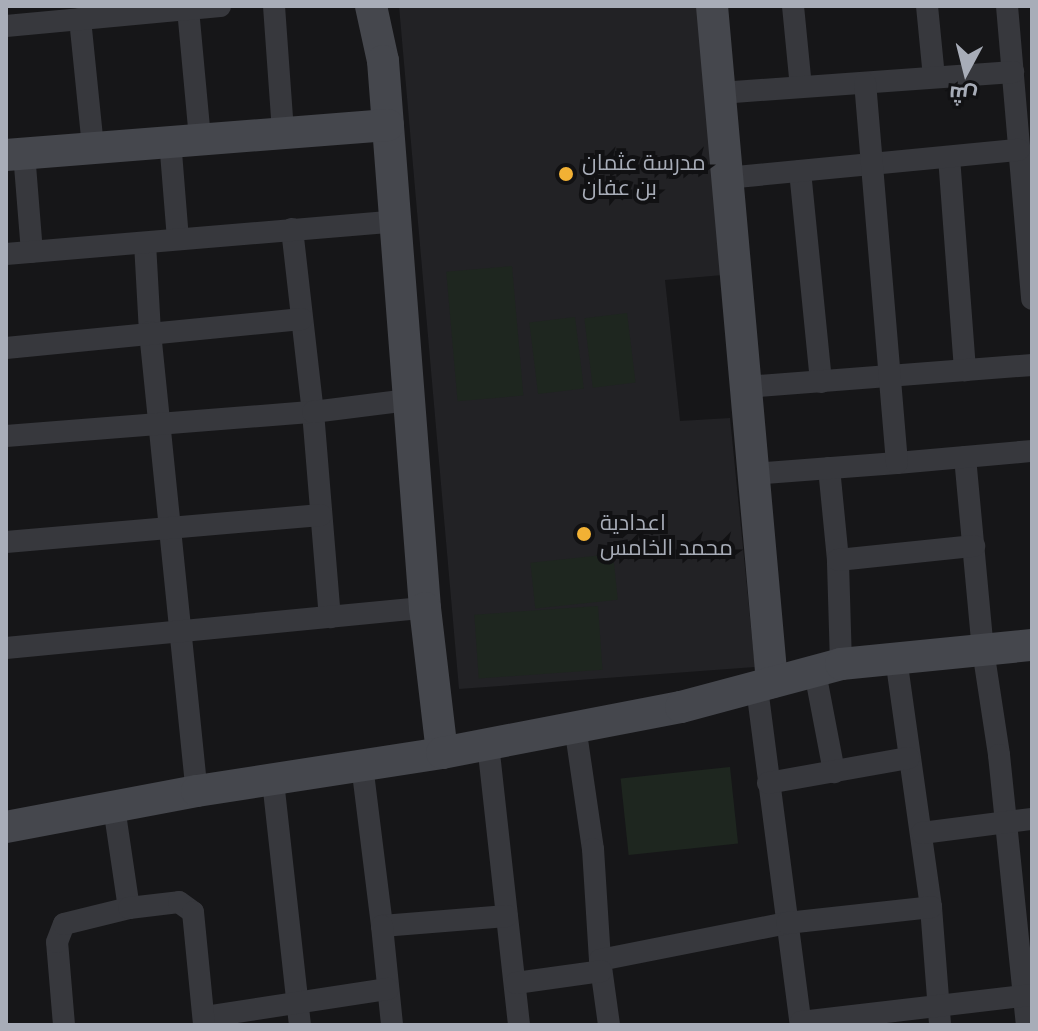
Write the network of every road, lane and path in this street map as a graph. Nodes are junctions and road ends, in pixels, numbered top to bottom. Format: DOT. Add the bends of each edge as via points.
graph roads {
  1 [pos="220,6"];
  2 [pos="274,6"];
  3 [pos="371,6"];
  4 [pos="712,6"];
  5 [pos="793,6"];
  6 [pos="927,6"];
  7 [pos="1007,6"];
  8 [pos="188,9"];
  9 [pos="80,19"];
  10 [pos="6,26"];
  11 [pos="1013,72"];
  12 [pos="934,77"];
  13 [pos="865,83"];
  14 [pos="801,87"];
  15 [pos="720,93"];
  16 [pos="388,125"];
  17 [pos="283,132"];
  18 [pos="185,139"];
  19 [pos="93,147"];
  20 [pos="1019,150"];
  21 [pos="15,154"];
  22 [pos="949,157"];
  23 [pos="871,165"];
  24 [pos="800,171"];
  25 [pos="726,178"];
  26 [pos="397,221"];
  27 [pos="292,229"];
  28 [pos="178,239"];
  29 [pos="145,243"];
  30 [pos="32,252"];
  31 [pos="6,254"];
  32 [pos="1032,299"];
  33 [pos="302,319"];
  34 [pos="150,332"];
  35 [pos="6,348"];
  36 [pos="1032,365"];
  37 [pos="965,370"];
  38 [pos="891,376"];
  39 [pos="821,382"];
  40 [pos="746,387"];
  41 [pos="408,400"];
  42 [pos="313,412"];
  43 [pos="158,423"];
  44 [pos="6,436"];
  45 [pos="1032,451"];
  46 [pos="965,457"];
  47 [pos="897,463"];
  48 [pos="829,468"];
  49 [pos="753,474"];
  50 [pos="321,515"];
  51 [pos="169,526"];
  52 [pos="6,542"];
  53 [pos="974,546"];
  54 [pos="838,560"];
  55 [pos="425,608"];
  56 [pos="330,617"];
  57 [pos="181,631"];
  58 [pos="1032,645"];
  59 [pos="6,648"];
  60 [pos="983,650"];
  61 [pos="896,658"];
  62 [pos="828,668"];
  63 [pos="764,685"];
  64 [pos="575,726"];
  65 [pos="488,744"];
  66 [pos="442,753"];
  67 [pos="909,758"];
  68 [pos="362,765"];
  69 [pos="834,772"];
  70 [pos="273,781"];
  71 [pos="768,783"];
  72 [pos="197,791"];
  73 [pos="114,807"];
  74 [pos="1032,819"];
  75 [pos="1004,823"];
  76 [pos="6,827"];
  77 [pos="922,833"];
  78 [pos="931,907"];
  79 [pos="129,908"];
  80 [pos="507,916"];
  81 [pos="787,923"];
  82 [pos="382,926"];
  83 [pos="601,965"];
  84 [pos="516,983"];
  85 [pos="388,989"];
  86 [pos="1028,996"];
  87 [pos="299,1014"];
  88 [pos="938,1015"];
  89 [pos="204,1021"];
  90 [pos="513,1024"];
  91 [pos="801,1024"];
  92 [pos="64,1025"];
  93 [pos="392,1025"];
  94 [pos="609,1025"];
  95 [pos="1027,1025"];
  1 -- 8 [label="street"];
  2 -- 17 [label="street"];
  3 -- 16 [label="street" via="383,61"];
  4 -- 15 [label="street"];
  5 -- 14 [label="street"];
  6 -- 12 [label="street"];
  7 -- 11 [label="street"];
  8 -- 9 [label="street"];
  8 -- 18 [label="street"];
  9 -- 10 [label="street"];
  9 -- 19 [label="street"];
  11 -- 12 [label="street"];
  11 -- 20 [label="street"];
  12 -- 13 [label="street"];
  13 -- 14 [label="street"];
  13 -- 23 [label="street"];
  14 -- 15 [label="street"];
  15 -- 25 [label="street"];
  16 -- 17 [label="street"];
  16 -- 26 [label="street"];
  17 -- 18 [label="street"];
  18 -- 19 [label="street"];
  18 -- 28 [label="street"];
  19 -- 21 [label="street"];
  20 -- 22 [label="street"];
  20 -- 32 [label="street"];
  21 -- 30 [label="street"];
  22 -- 23 [label="street"];
  22 -- 37 [label="street"];
  23 -- 24 [label="street"];
  23 -- 38 [label="street"];
  24 -- 25 [label="street"];
  24 -- 39 [label="street"];
  25 -- 40 [label="street"];
  26 -- 27 [label="street"];
  26 -- 41 [label="street"];
  27 -- 28 [label="street"];
  27 -- 33 [label="street"];
  28 -- 29 [label="street"];
  29 -- 30 [label="street"];
  29 -- 34 [label="street"];
  30 -- 31 [label="street"];
  33 -- 34 [label="street"];
  33 -- 42 [label="street"];
  34 -- 35 [label="street"];
  34 -- 43 [label="street"];
  36 -- 37 [label="street"];
  37 -- 38 [label="street"];
  38 -- 39 [label="street"];
  38 -- 47 [label="street"];
  39 -- 40 [label="street"];
  40 -- 49 [label="street"];
  41 -- 42 [label="street"];
  41 -- 55 [label="street"];
  42 -- 43 [label="street"];
  42 -- 50 [label="street"];
  43 -- 44 [label="street"];
  43 -- 51 [label="street"];
  45 -- 46 [label="street"];
  46 -- 47 [label="street"];
  46 -- 53 [label="street"];
  47 -- 48 [label="street"];
  48 -- 49 [label="street"];
  48 -- 54 [label="street"];
  49 -- 63 [label="street"];
  50 -- 51 [label="street"];
  50 -- 56 [label="street"];
  51 -- 52 [label="street"];
  51 -- 57 [label="street"];
  53 -- 54 [label="street"];
  53 -- 60 [label="street"];
  54 -- 62 [label="street"];
  55 -- 56 [label="street"];
  55 -- 66 [label="street"];
  56 -- 57 [label="street"];
  57 -- 59 [label="street"];
  57 -- 72 [label="street"];
  58 -- 60 [label="street"];
  60 -- 61 [label="street"];
  60 -- 75 [label="street"];
  61 -- 62 [label="street"];
  61 -- 67 [label="street"];
  62 -- 63 [label="street"];
  62 -- 69 [label="street"];
  63 -- 64 [label="street"];
  63 -- 71 [label="street"];
  64 -- 65 [label="street"];
  64 -- 83 [label="street" via="593,849"];
  65 -- 66 [label="street"];
  65 -- 80 [label="street"];
  66 -- 68 [label="street"];
  67 -- 69 [label="street"];
  67 -- 77 [label="street"];
  68 -- 70 [label="street"];
  68 -- 82 [label="street"];
  69 -- 71 [label="street"];
  70 -- 72 [label="street"];
  70 -- 87 [label="street"];
  71 -- 81 [label="street"];
  72 -- 73 [label="street"];
  73 -- 76 [label="street"];
  73 -- 79 [label="street"];
  74 -- 75 [label="street"];
  75 -- 77 [label="street"];
  75 -- 86 [label="street"];
  77 -- 78 [label="street"];
  78 -- 81 [label="street"];
  78 -- 88 [label="street"];
  79 -- 89 [label="street" via="179,902 189,907"];
  79 -- 92 [label="street" via="61,929 57,942"];
  80 -- 82 [label="street"];
  80 -- 84 [label="street"];
  81 -- 83 [label="street"];
  81 -- 91 [label="street"];
  82 -- 85 [label="street"];
  83 -- 84 [label="street"];
  83 -- 94 [label="street"];
  84 -- 90 [label="street"];
  85 -- 87 [label="street"];
  85 -- 93 [label="street"];
  86 -- 88 [label="street"];
  86 -- 95 [label="street"];
  87 -- 89 [label="street"];
  88 -- 91 [label="street"];
}
